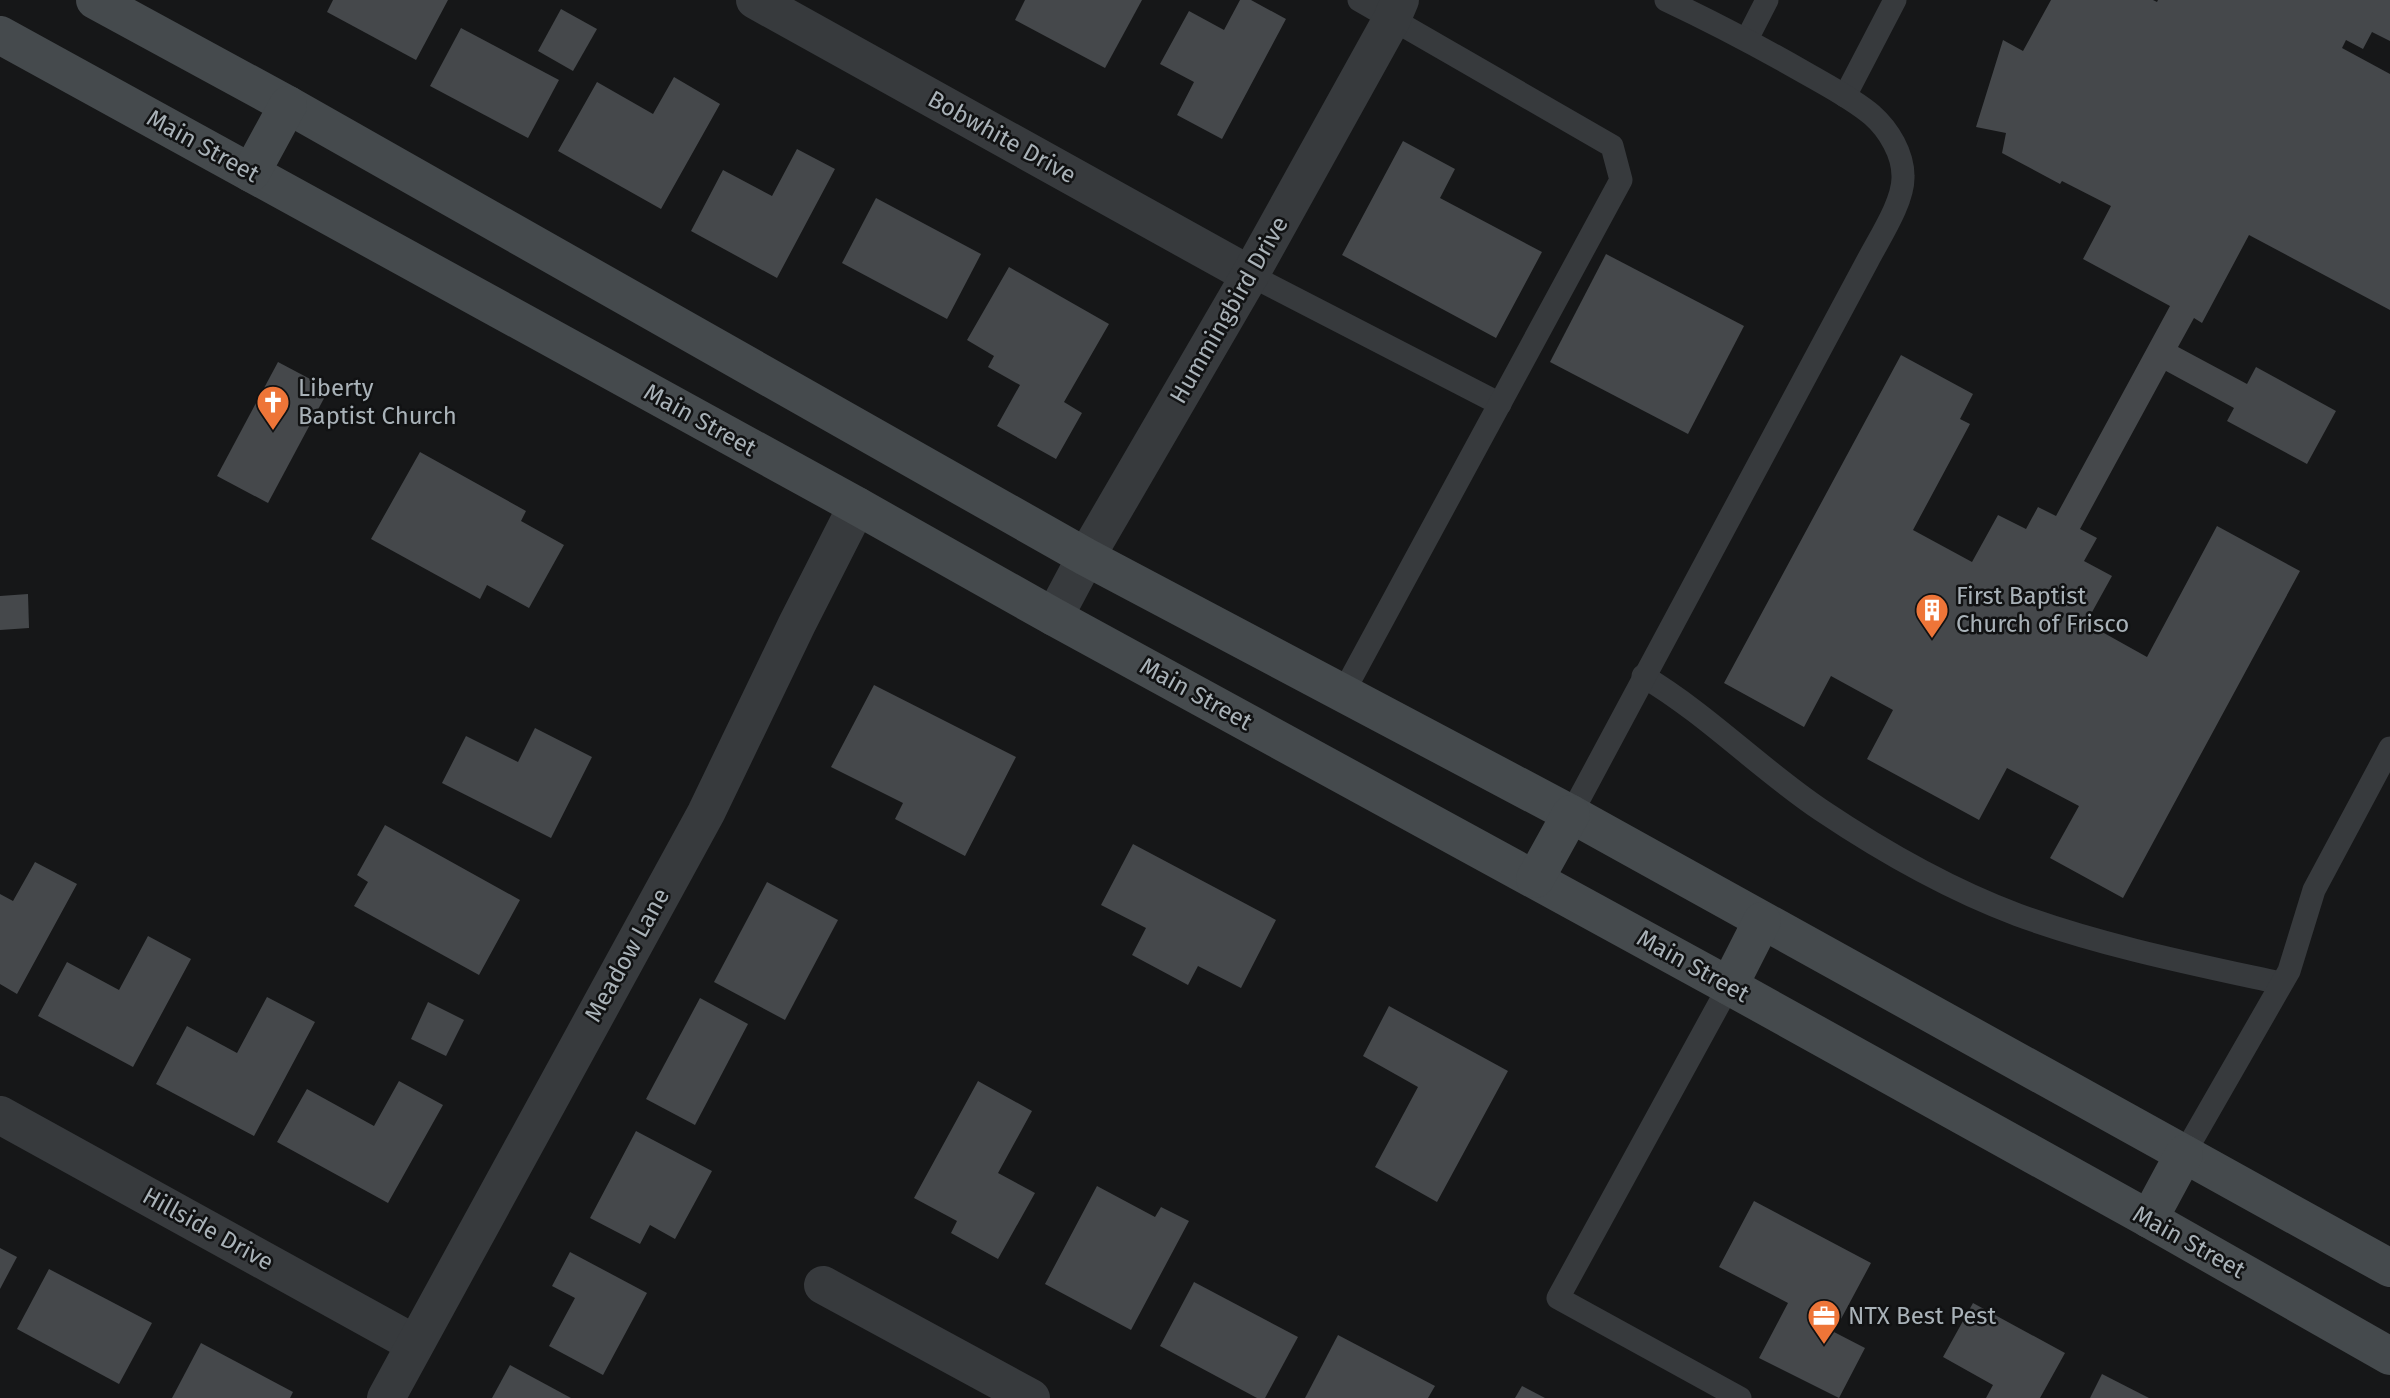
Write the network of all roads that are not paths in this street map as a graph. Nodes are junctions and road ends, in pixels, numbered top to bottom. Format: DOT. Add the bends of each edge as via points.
graph roads {
  1 [pos="94,0"];
  2 [pos="755,0"];
  3 [pos="1359,0"];
  4 [pos="1666,0"];
  5 [pos="1767,0"];
  6 [pos="1895,0"];
  7 [pos="1396,9"];
  8 [pos="0,34"];
  9 [pos="1746,39"];
  10 [pos="1845,96"];
  11 [pos="288,105"];
  12 [pos="251,173"];
  13 [pos="1250,275"];
  14 [pos="1500,404"];
  15 [pos="857,506"];
  16 [pos="1086,557"];
  17 [pos="1054,617"];
  18 [pos="1643,676"];
  19 [pos="1343,693"];
  20 [pos="2390,748"];
  21 [pos="1571,814"];
  22 [pos="1535,879"];
  23 [pos="1762,921"];
  24 [pos="2280,983"];
  25 [pos="1729,986"];
  26 [pos="0,1115"];
  27 [pos="2184,1154"];
  28 [pos="2150,1219"];
  29 [pos="2390,1268"];
  30 [pos="823,1285"];
  31 [pos="415,1344"];
  32 [pos="2390,1356"];
  33 [pos="386,1398"];
  34 [pos="1031,1398"];
  35 [pos="1740,1398"];
  1 -- 11 [label="main road"];
  2 -- 13 [label="street, Bobwhite Drive"];
  3 -- 7 [label="lane"];
  4 -- 9 [label="lane"];
  5 -- 9 [label="lane"];
  6 -- 10 [label="lane"];
  7 -- 13 [label="street, Hummingbird Drive"];
  7 -- 14 [label="lane" via="1612,146 1621,180"];
  8 -- 12 [label="main road, Main Street"];
  9 -- 10 [label="lane"];
  10 -- 18 [label="lane" via="1889,133 1902,164 1899,197"];
  11 -- 12 [label="main road"];
  11 -- 16 [label="main road"];
  12 -- 15 [label="main road, Main Street"];
  13 -- 14 [label="lane"];
  13 -- 16 [label="street, Hummingbird Drive"];
  14 -- 19 [label="lane"];
  15 -- 17 [label="main road, Main Street"];
  15 -- 31 [label="street, Meadow Lane" via="706,813"];
  16 -- 17 [label="street, Hummingbird Drive"];
  16 -- 19 [label="main road"];
  17 -- 22 [label="main road, Main Street"];
  18 -- 21 [label="lane"];
  18 -- 24 [label="lane" via="1820,809 1943,881 2062,929"];
  19 -- 21 [label="main road"];
  20 -- 24 [label="lane" via="2314,890 2293,960"];
  21 -- 22 [label="main road"];
  21 -- 23 [label="main road"];
  22 -- 25 [label="main road, Main Street"];
  23 -- 25 [label="main road"];
  23 -- 27 [label="main road"];
  24 -- 27 [label="lane"];
  25 -- 28 [label="main road, Main Street"];
  25 -- 35 [label="lane" via="1558,1298"];
  26 -- 31 [label="street, Hillside Drive"];
  27 -- 28 [label="main road"];
  27 -- 29 [label="main road"];
  28 -- 32 [label="main road, Main Street"];
  30 -- 34 [label="street"];
  31 -- 33 [label="street, Meadow Lane"];
}
